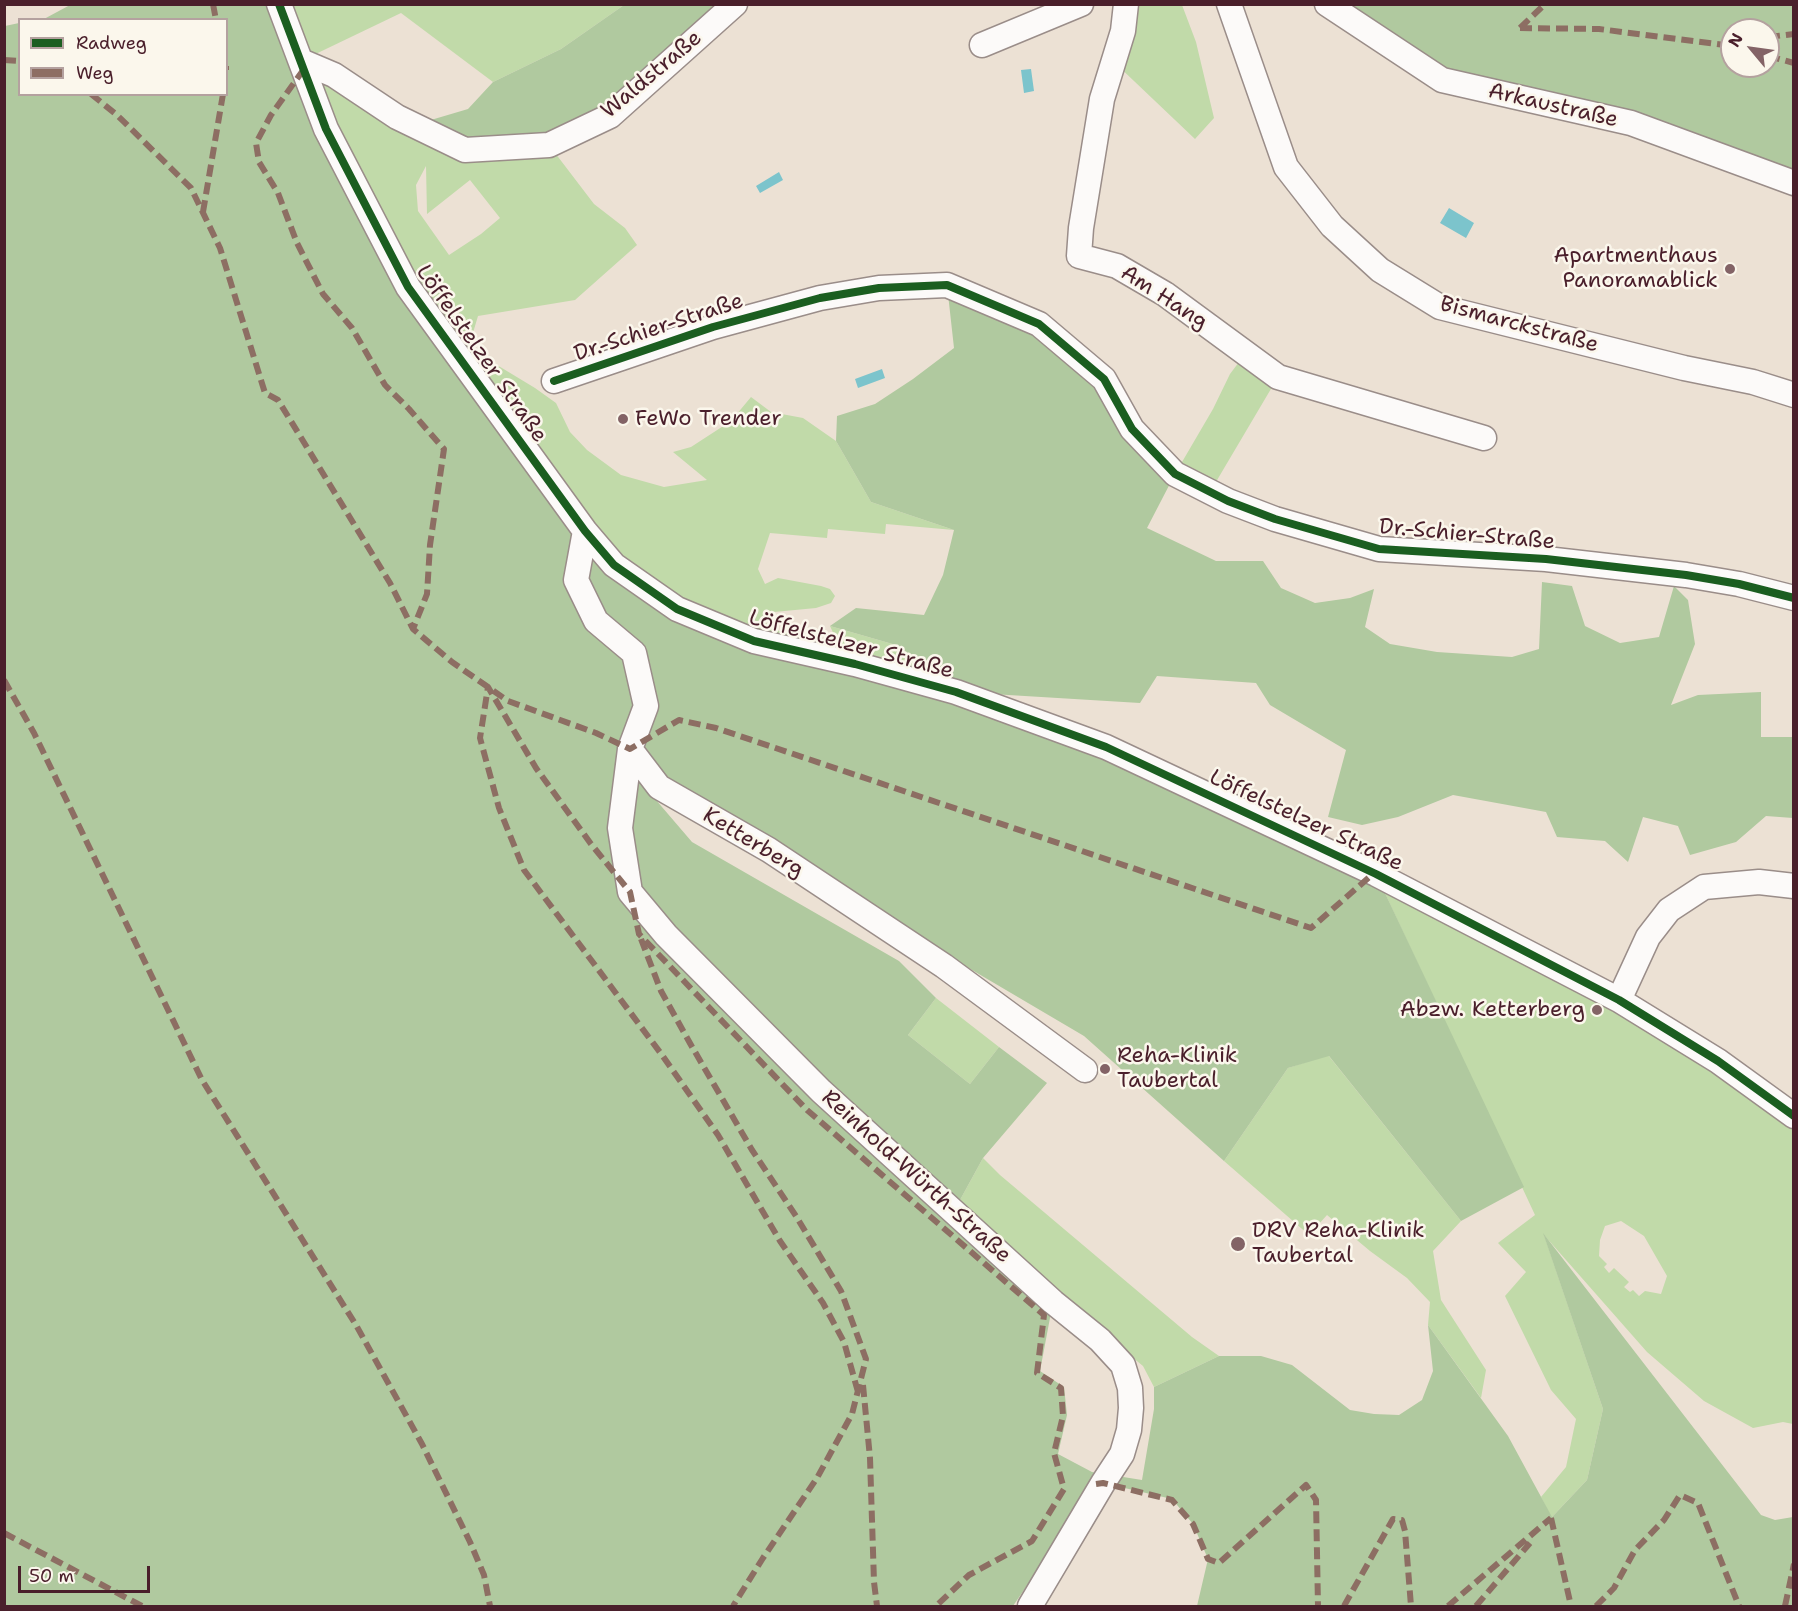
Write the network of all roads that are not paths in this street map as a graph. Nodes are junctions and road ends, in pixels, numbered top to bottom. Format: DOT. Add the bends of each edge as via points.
graph roads {
  1 [pos="279,4"];
  2 [pos="735,4"];
  3 [pos="1081,4"];
  4 [pos="1126,4"];
  5 [pos="1229,4"];
  6 [pos="1327,4"];
  7 [pos="982,45"];
  8 [pos="301,61"];
  9 [pos="1794,183"];
  10 [pos="554,381"];
  11 [pos="1794,395"];
  12 [pos="1484,438"];
  13 [pos="585,531"];
  14 [pos="1794,598"];
  15 [pos="630,749"];
  16 [pos="1794,886"];
  17 [pos="1619,1000"];
  18 [pos="1085,1070"];
  19 [pos="1794,1116"];
  20 [pos="1030,1606"];
  1 -- 8 [label="street, Löffelstelzer Straße"];
  2 -- 8 [label="street, Waldstraße" via="610,116 549,145 465,150 397,117 334,75"];
  3 -- 7 [label="street"];
  4 -- 12 [label="street, Am Hang" via="1123,30 1102,99 1079,256 1117,266 1165,294 1278,377"];
  5 -- 11 [label="street, Bismarckstraße" via="1286,166 1332,226 1380,270 1440,307"];
  6 -- 9 [label="street, Arkaustraße" via="1442,81 1631,123"];
  8 -- 13 [label="street, Löffelstelzer Straße" via="326,129 408,287"];
  10 -- 14 [label="street, Dr.-Schier-Straße" via="713,327 820,298 879,288 947,285 1039,324 1104,379 1132,429 1175,474 1275,519 1379,549 1546,559 1686,575"];
  13 -- 15 [label="street" via="576,580 596,621 634,653 646,706"];
  13 -- 17 [label="street, Löffelstelzer Straße" via="614,565 677,609 754,641 956,692 1106,747 1376,873"];
  15 -- 18 [label="street, Ketterberg" via="659,787 779,856 944,966"];
  15 -- 20 [label="street, Reinhold-Würth-Straße" via="620,828 630,892 666,935 821,1091 1100,1340 1123,1365 1131,1408 1122,1454"];
  16 -- 17 [label="street" via="1759,882 1704,887 1669,910 1648,937"];
  17 -- 19 [label="street, Löffelstelzer Straße" via="1718,1061"];
}
